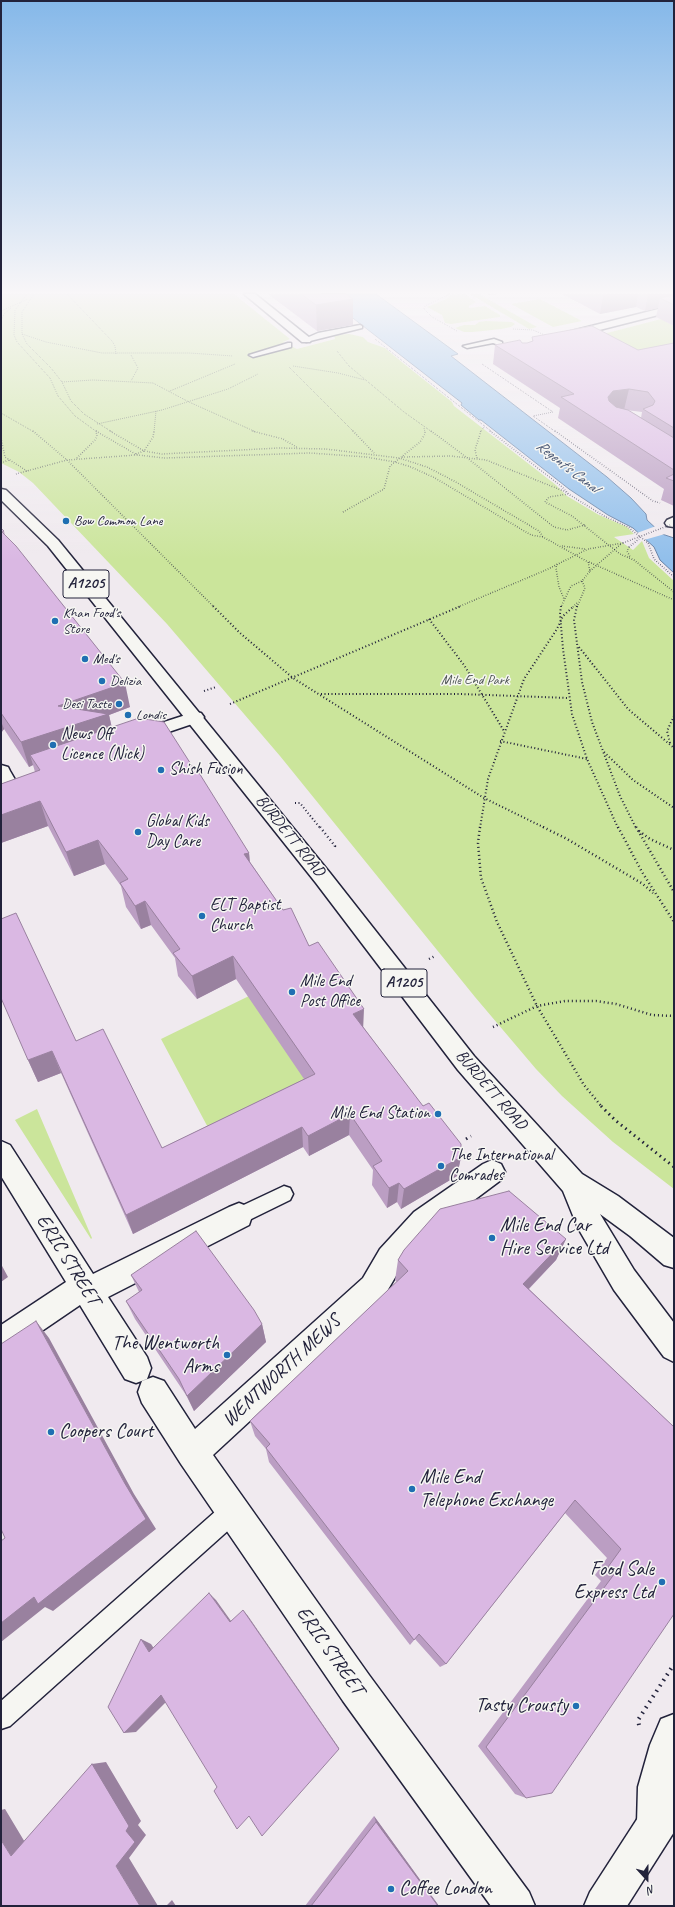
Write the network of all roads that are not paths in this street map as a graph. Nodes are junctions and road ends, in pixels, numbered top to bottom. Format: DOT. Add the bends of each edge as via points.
graph roads {
  1 [pos="6,485"];
  2 [pos="195,717"];
  3 [pos="124,742"];
  4 [pos="1,1153"];
  5 [pos="492,1172"];
  6 [pos="573,1183"];
  7 [pos="284,1194"];
  8 [pos="239,1216"];
  9 [pos="674,1255"];
  10 [pos="86,1289"];
  11 [pos="1,1342"];
  12 [pos="674,1347"];
  13 [pos="192,1453"];
  14 [pos="233,1511"];
  15 [pos="1,1717"];
  16 [pos="674,1732"];
  17 [pos="665,1814"];
  18 [pos="515,1906"];
  19 [pos="604,1906"];
  1 -- 2 [label="main road, BURDETT ROAD / A1205"];
  2 -- 3 [label="main road"];
  2 -- 6 [label="main road, BURDETT ROAD / A1205" via="466,1063"];
  4 -- 10 [label="main road, ERIC STREET"];
  5 -- 13 [label="main road, WENTWORTH MEWS" via="424,1221 390,1259 373,1286"];
  6 -- 9 [label="main road, BURDETT ROAD / A1205" via="610,1205"];
  6 -- 12 [label="main road, BURDETT ROAD / A1205" via="604,1248 624,1280"];
  7 -- 8 [label="lane"];
  8 -- 10 [label="main road"];
  10 -- 11 [label="main road"];
  10 -- 13 [label="main road, ERIC STREET"];
  13 -- 14 [label="main road, ERIC STREET"];
  14 -- 15 [label="lane"];
  14 -- 18 [label="main road, ERIC STREET" via="356,1688"];
  16 -- 17 [label="main road" via="657,1787"];
  17 -- 19 [label="main road"];
}
